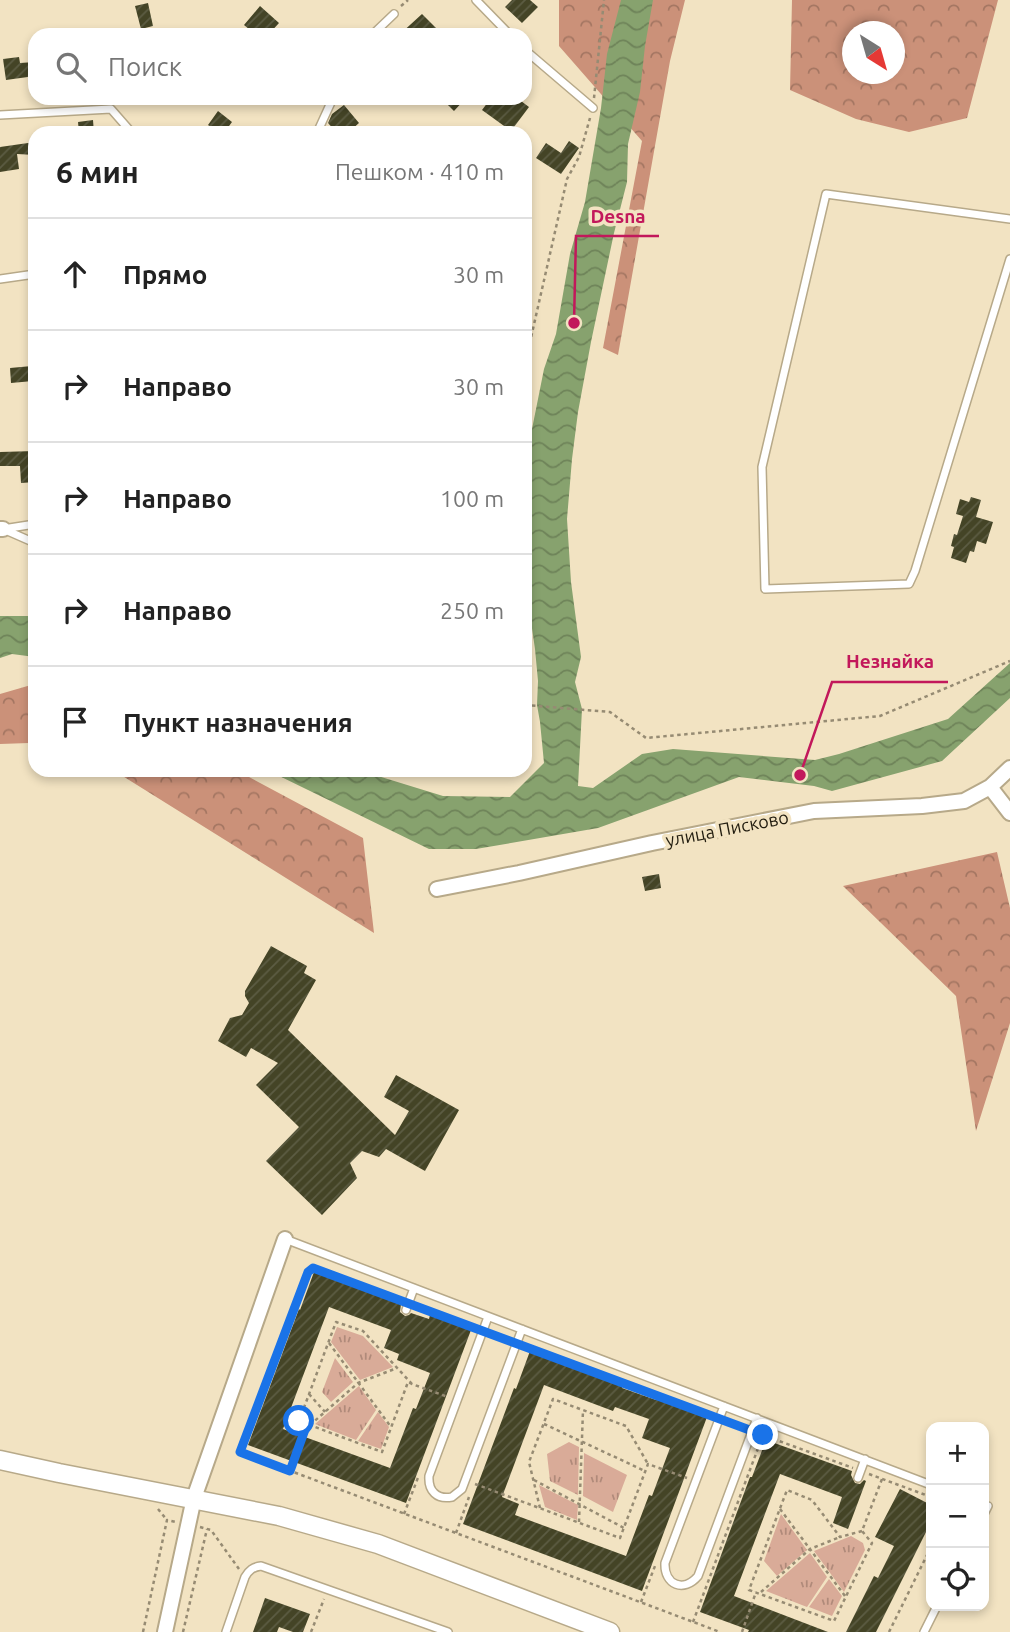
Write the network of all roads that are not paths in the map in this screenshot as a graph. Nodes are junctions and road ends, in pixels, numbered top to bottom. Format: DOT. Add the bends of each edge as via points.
graph roads {
  1 [pos="477,0"];
  2 [pos="394,13"];
  3 [pos="379,28"];
  4 [pos="503,28"];
  5 [pos="532,56"];
  6 [pos="330,105"];
  7 [pos="593,108"];
  8 [pos="0,115"];
  9 [pos="126,126"];
  10 [pos="320,126"];
  11 [pos="1010,219"];
  12 [pos="1010,258"];
  13 [pos="28,275"];
  14 [pos="0,279"];
  15 [pos="28,525"];
  16 [pos="1,529"];
  17 [pos="28,540"];
  18 [pos="1010,768"];
  19 [pos="990,787"];
  20 [pos="1010,813"];
  21 [pos="437,889"];
  22 [pos="285,1239"];
  23 [pos="414,1288"];
  24 [pos="407,1307"];
  25 [pos="488,1317"];
  26 [pos="522,1329"];
  27 [pos="724,1406"];
  28 [pos="757,1418"];
  29 [pos="865,1459"];
  30 [pos="0,1460"];
  31 [pos="859,1474"];
  32 [pos="926,1483"];
  33 [pos="194,1498"];
  34 [pos="934,1611"];
  35 [pos="165,1632"];
  36 [pos="226,1632"];
  37 [pos="448,1632"];
  38 [pos="610,1632"];
  39 [pos="924,1632"];
  1 -- 4 [label="lane"];
  2 -- 3 [label="lane"];
  5 -- 7 [label="lane"];
  6 -- 10 [label="lane"];
  8 -- 9 [label="lane" via="111,109"];
  11 -- 12 [label="lane" via="826,194 762,467 765,589 909,583"];
  13 -- 14 [label="lane"];
  15 -- 16 [label="lane"];
  16 -- 17 [label="lane"];
  18 -- 19 [label="street, улица Писково"];
  19 -- 20 [label="street"];
  19 -- 21 [label="street, улица Писково" via="964,801 814,811"];
  22 -- 23 [label="lane"];
  22 -- 33 [label="street"];
  23 -- 24 [label="lane"];
  23 -- 25 [label="lane"];
  25 -- 26 [label="lane"];
  25 -- 26 [label="lane" via="429,1476 432,1492 440,1497 452,1497 462,1489"];
  26 -- 27 [label="lane"];
  27 -- 28 [label="lane"];
  27 -- 28 [label="lane" via="665,1563 666,1574 676,1584 688,1584 698,1576"];
  28 -- 29 [label="lane"];
  29 -- 31 [label="lane"];
  29 -- 32 [label="lane"];
  30 -- 33 [label="street"];
  33 -- 35 [label="street"];
  33 -- 38 [label="street" via="378,1544"];
  34 -- 39 [label="lane"];
  36 -- 37 [label="lane" via="245,1577 261,1566"];
}
